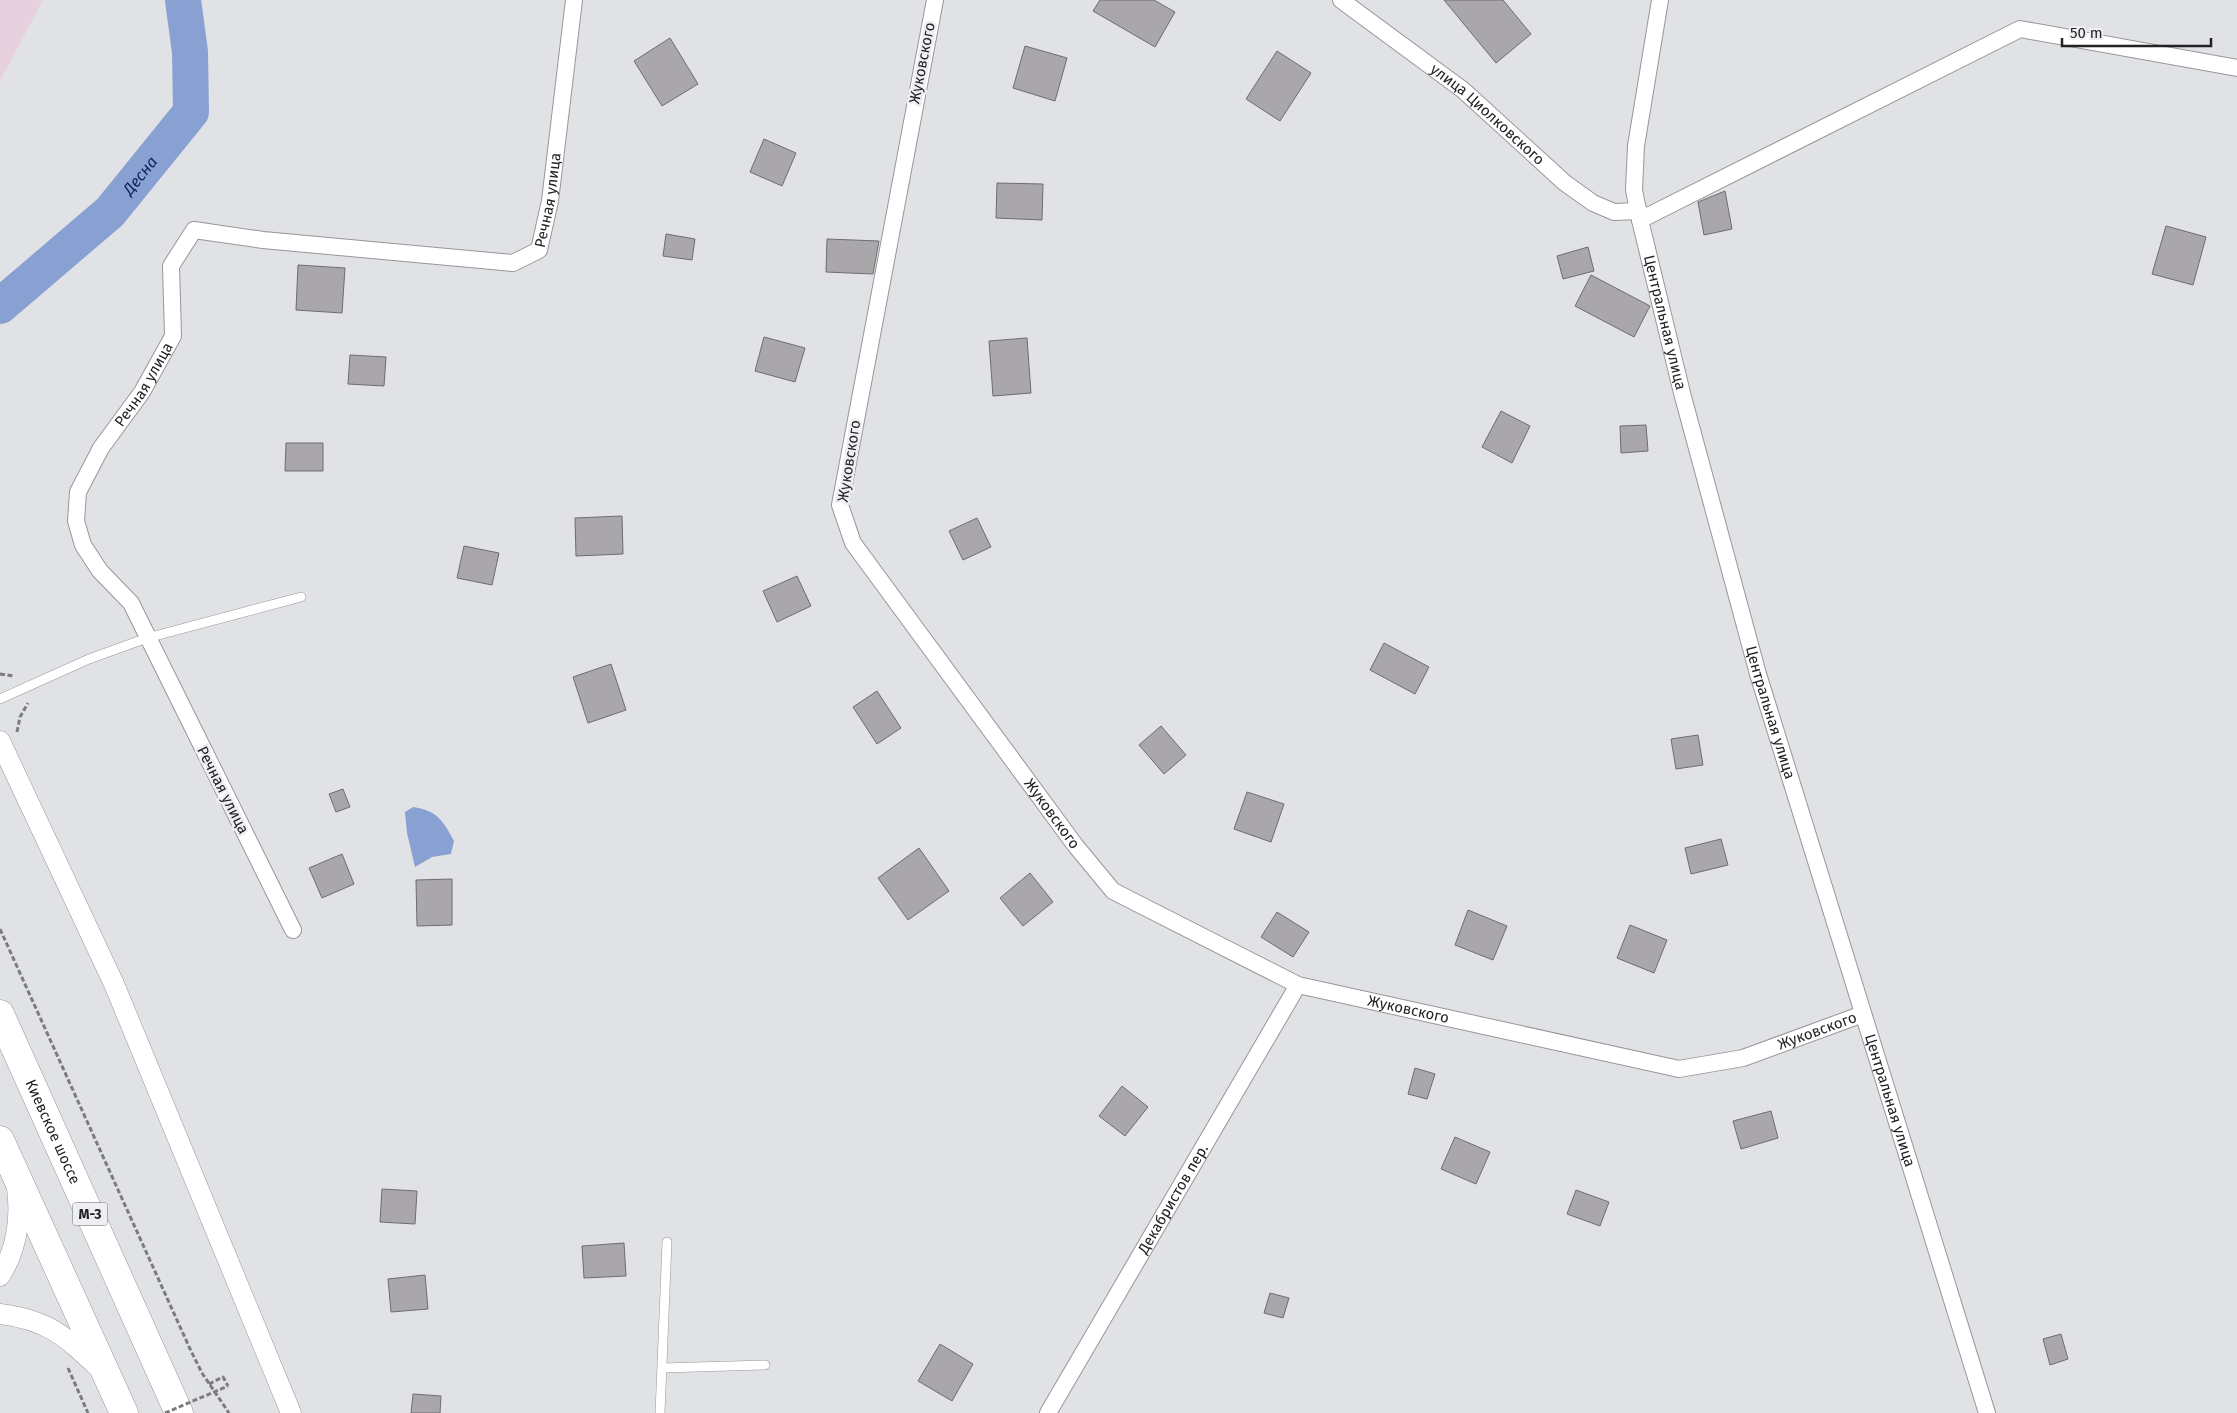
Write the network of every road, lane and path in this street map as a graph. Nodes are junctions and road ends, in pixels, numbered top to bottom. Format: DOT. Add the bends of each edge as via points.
graph roads {
  1 [pos="574,0"];
  2 [pos="935,0"];
  3 [pos="1341,0"];
  4 [pos="1660,0"];
  5 [pos="2237,68"];
  6 [pos="1640,215"];
  7 [pos="301,597"];
  8 [pos="147,638"];
  9 [pos="0,698"];
  10 [pos="0,741"];
  11 [pos="0,929"];
  12 [pos="293,930"];
  13 [pos="1298,985"];
  14 [pos="0,1014"];
  15 [pos="1863,1014"];
  16 [pos="0,1140"];
  17 [pos="14,1171"];
  18 [pos="667,1242"];
  19 [pos="0,1276"];
  20 [pos="0,1314"];
  21 [pos="66,1365"];
  22 [pos="765,1365"];
  23 [pos="662,1368"];
  24 [pos="106,1375"];
  25 [pos="209,1384"];
  26 [pos="88,1413"];
  27 [pos="124,1413"];
  28 [pos="165,1413"];
  29 [pos="179,1413"];
  30 [pos="229,1413"];
  31 [pos="291,1413"];
  32 [pos="660,1413"];
  33 [pos="1048,1413"];
  34 [pos="1987,1413"];
  1 -- 8 [label="street, Речная улица" via="550,201 539,250 513,263 262,240 194,230 171,266 173,336 142,392 101,448 78,492 76,521 83,545 100,571 131,603"];
  2 -- 13 [label="street, Жуковского" via="840,505 854,543 1069,837 1113,892"];
  3 -- 6 [label="street, улица Циолковского" via="1463,90 1565,183 1614,212"];
  4 -- 6 [label="street, Центральная улица" via="1636,146 1634,190"];
  5 -- 6 [label="street" via="2020,30"];
  6 -- 15 [label="street, Центральная улица" via="1682,393 1758,674"];
  7 -- 8 [label="lane"];
  8 -- 9 [label="lane"];
  8 -- 12 [label="street, Речная улица"];
  10 -- 31 [label="street" via="114,984"];
  11 -- 25 [label="path" via="191,1351"];
  13 -- 15 [label="street, Жуковского" via="1679,1069 1743,1058"];
  13 -- 33 [label="street, Декабристов пер."];
  14 -- 29 [label="highway, Киевское шоссе / М-3"];
  15 -- 34 [label="street, Центральная улица"];
  16 -- 17 [label="highway"];
  17 -- 19 [label="street" via="19,1204 17,1232 14,1248"];
  17 -- 24 [label="highway"];
  18 -- 23 [label="lane"];
  20 -- 24 [label="street" via="21,1316 41,1323 69,1340"];
  21 -- 26 [label="path"];
  22 -- 23 [label="lane"];
  23 -- 32 [label="lane"];
  24 -- 27 [label="highway"];
  25 -- 28 [label="path, bridge" via="224,1377 228,1386"];
  25 -- 30 [label="path"];
}
